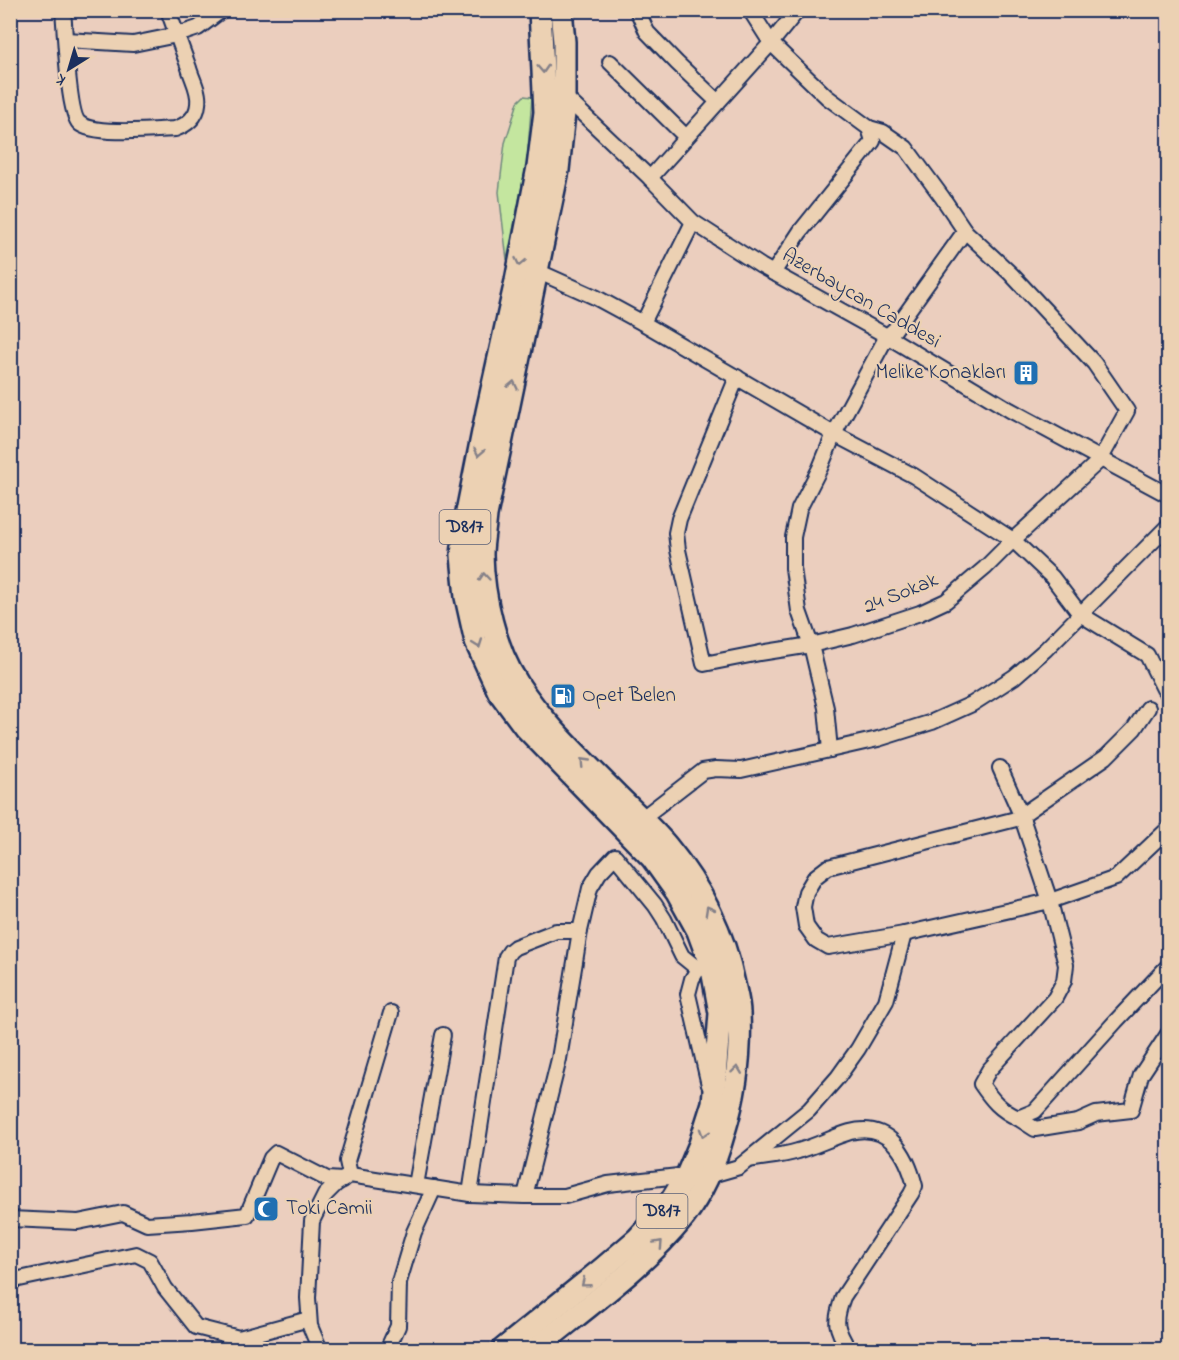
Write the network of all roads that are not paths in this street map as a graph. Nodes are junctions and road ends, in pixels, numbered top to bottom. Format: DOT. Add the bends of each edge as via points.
graph roads {
  1 [pos="63,10"];
  2 [pos="168,10"];
  3 [pos="222,10"];
  4 [pos="540,10"];
  5 [pos="561,10"];
  6 [pos="637,10"];
  7 [pos="750,10"];
  8 [pos="798,10"];
  9 [pos="177,35"];
  10 [pos="66,40"];
  11 [pos="771,43"];
  12 [pos="610,62"];
  13 [pos="564,96"];
  14 [pos="718,102"];
  15 [pos="869,128"];
  16 [pos="686,137"];
  17 [pos="650,178"];
  18 [pos="693,222"];
  19 [pos="965,231"];
  20 [pos="537,271"];
  21 [pos="773,273"];
  22 [pos="643,323"];
  23 [pos="887,336"];
  24 [pos="737,377"];
  25 [pos="834,434"];
  26 [pos="1100,460"];
  27 [pos="1168,495"];
  28 [pos="1166,533"];
  29 [pos="1013,540"];
  30 [pos="1080,614"];
  31 [pos="811,645"];
  32 [pos="1168,693"];
  33 [pos="1148,708"];
  34 [pos="830,750"];
  35 [pos="1000,768"];
  36 [pos="1021,815"];
  37 [pos="641,819"];
  38 [pos="1168,829"];
  39 [pos="1050,901"];
  40 [pos="580,931"];
  41 [pos="904,934"];
  42 [pos="1168,966"];
  43 [pos="714,968"];
  44 [pos="391,1013"];
  45 [pos="1168,1034"];
  46 [pos="443,1035"];
  47 [pos="1018,1118"];
  48 [pos="748,1160"];
  49 [pos="697,1175"];
  50 [pos="347,1177"];
  51 [pos="416,1185"];
  52 [pos="434,1188"];
  53 [pos="470,1194"];
  54 [pos="525,1196"];
  55 [pos="10,1220"];
  56 [pos="10,1281"];
  57 [pos="309,1318"];
  58 [pos="320,1350"];
  59 [pos="387,1350"];
  60 [pos="502,1350"];
  61 [pos="534,1350"];
  62 [pos="849,1350"];
  1 -- 10 [label="street"];
  2 -- 9 [label="street"];
  3 -- 9 [label="street" via="198,28"];
  4 -- 43 [label="highway, D817, one-way" via="545,112 516,281 466,512 462,555 466,597 476,642 499,692 525,728 652,858 698,932"];
  5 -- 13 [label="highway, D817"];
  6 -- 14 [label="street" via="647,32"];
  7 -- 11 [label="street"];
  8 -- 11 [label="street"];
  9 -- 10 [label="street" via="133,44"];
  9 -- 10 [label="street" via="197,91 194,116 174,129 134,132 86,128 77,122 71,102"];
  11 -- 14 [label="street"];
  11 -- 15 [label="street" via="827,97"];
  12 -- 16 [label="street"];
  13 -- 17 [label="street, Azerbaycan Caddesi"];
  13 -- 20 [label="highway, D817" via="558,170"];
  14 -- 16 [label="street"];
  15 -- 19 [label="street" via="883,132 906,148"];
  15 -- 21 [label="street" via="873,141"];
  16 -- 17 [label="street"];
  17 -- 18 [label="street, Azerbaycan Caddesi"];
  18 -- 21 [label="street, Azerbaycan Caddesi"];
  18 -- 22 [label="street"];
  19 -- 23 [label="street"];
  19 -- 26 [label="street, 24 Sokak" via="1094,363 1127,411"];
  20 -- 22 [label="street"];
  37 -- 20 [label="highway, D817, one-way" via="540,715 516,682 495,636 486,594 482,555 486,515"];
  21 -- 23 [label="street, Azerbaycan Caddesi"];
  22 -- 24 [label="street"];
  23 -- 25 [label="street"];
  23 -- 26 [label="street, Azerbaycan Caddesi"];
  24 -- 25 [label="street"];
  24 -- 31 [label="street, 24 Sokak" via="676,533 704,664"];
  25 -- 29 [label="street" via="914,476"];
  25 -- 31 [label="street" via="799,509 793,537 800,611"];
  26 -- 27 [label="street, Azerbaycan Caddesi"];
  26 -- 29 [label="street, 24 Sokak"];
  28 -- 30 [label="street"];
  29 -- 30 [label="street" via="1052,577"];
  29 -- 31 [label="street, 24 Sokak" via="946,601 853,635"];
  30 -- 32 [label="street" via="1147,655"];
  30 -- 34 [label="street" via="1030,664 972,704 878,739"];
  31 -- 34 [label="street" via="826,708"];
  33 -- 36 [label="street" via="1134,729 1106,757"];
  34 -- 37 [label="street" via="741,770 703,771"];
  35 -- 36 [label="street"];
  36 -- 39 [label="street"];
  36 -- 41 [label="street" via="828,867 815,877 807,892 802,907 806,926 816,940 828,947"];
  43 -- 37 [label="highway, D817, one-way" via="716,923 667,845"];
  38 -- 39 [label="street" via="1116,878"];
  39 -- 41 [label="street"];
  39 -- 47 [label="street" via="1066,965 1064,981 1055,998 989,1070 981,1084 1005,1113"];
  40 -- 43 [label="street" via="590,888 615,856 664,919 682,956"];
  40 -- 53 [label="street" via="551,932 515,947 506,957"];
  40 -- 54 [label="street" via="559,1059"];
  41 -- 48 [label="street" via="886,1001 858,1049 809,1110"];
  42 -- 47 [label="street" via="1035,1111"];
  43 -- 49 [label="highway, D817, one-way" via="720,1013 713,1103 700,1144"];
  49 -- 43 [label="highway, D817, one-way" via="719,1151 733,1104 739,1062 740,1011"];
  44 -- 50 [label="street" via="347,1161"];
  45 -- 47 [label="street" via="1141,1074 1131,1110 1035,1129"];
  46 -- 51 [label="street"];
  48 -- 49 [label="street" via="739,1167"];
  48 -- 62 [label="street" via="796,1152 852,1131 871,1130 889,1136 912,1172 915,1186 843,1298 837,1315 839,1332"];
  49 -- 54 [label="street" via="608,1184 565,1196"];
  49 -- 60 [label="highway, D817, one-way" via="637,1239"];
  61 -- 49 [label="highway, D817, one-way" via="651,1253 684,1216"];
  50 -- 51 [label="street"];
  50 -- 55 [label="street" via="327,1179 276,1154 247,1215 147,1224 123,1213 78,1222"];
  50 -- 57 [label="street" via="325,1194 312,1221"];
  51 -- 52 [label="street"];
  52 -- 53 [label="street"];
  52 -- 59 [label="street" via="414,1233 399,1282 398,1326"];
  53 -- 54 [label="street"];
  56 -- 57 [label="street" via="136,1254 150,1261 165,1288 196,1327 239,1338"];
  57 -- 58 [label="street"];
}
